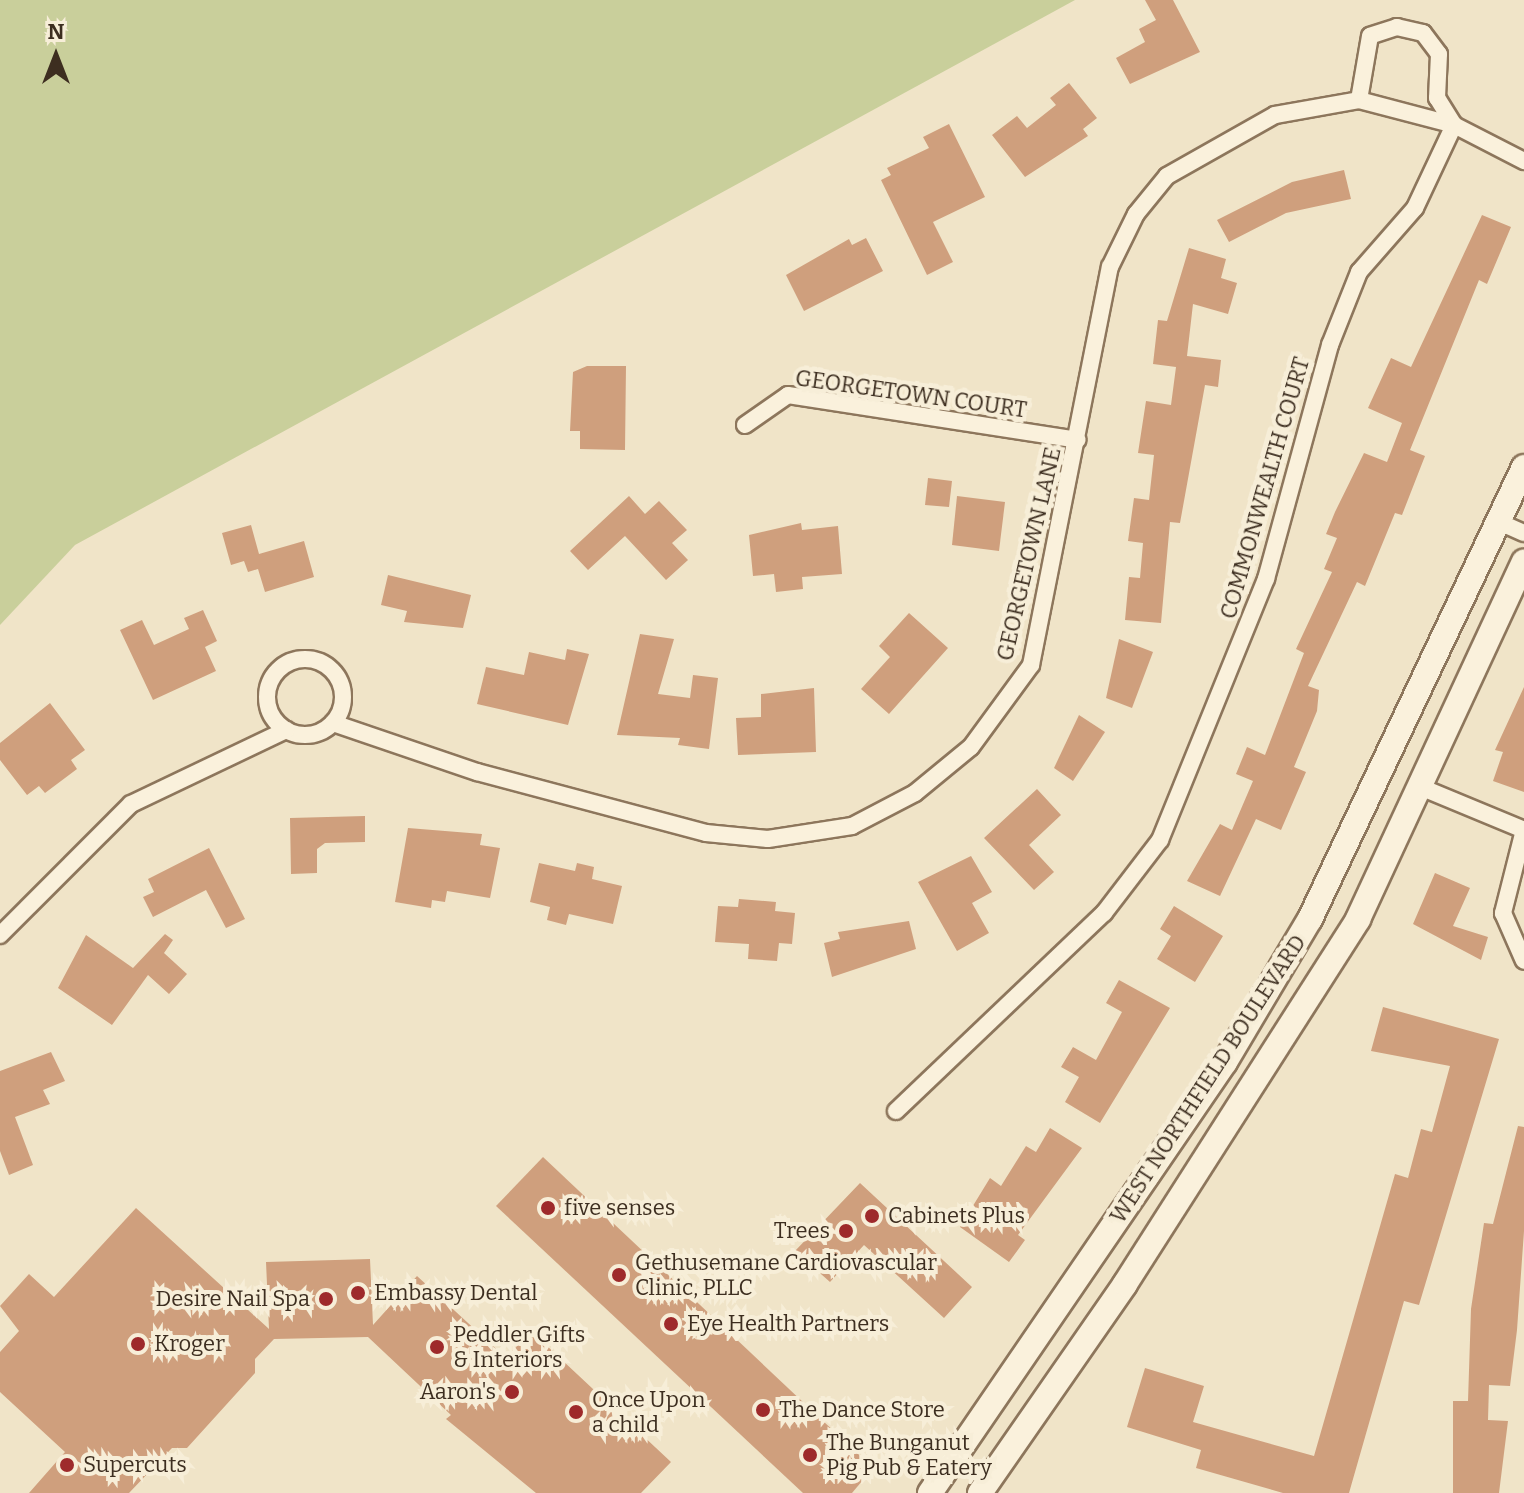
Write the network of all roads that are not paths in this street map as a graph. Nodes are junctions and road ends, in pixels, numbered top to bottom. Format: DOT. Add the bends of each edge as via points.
graph roads {
  1 [pos="1359,100"];
  2 [pos="1454,125"];
  3 [pos="1524,161"];
  4 [pos="745,425"];
  5 [pos="1078,440"];
  6 [pos="1524,467"];
  7 [pos="1499,522"];
  8 [pos="1524,533"];
  9 [pos="1524,562"];
  10 [pos="333,723"];
  11 [pos="286,730"];
  12 [pos="1418,786"];
  13 [pos="1524,830"];
  14 [pos="0,935"];
  15 [pos="1524,961"];
  16 [pos="1242,1032"];
  17 [pos="1276,1054"];
  18 [pos="896,1111"];
  19 [pos="930,1493"];
  20 [pos="980,1493"];
  1 -- 2 [label="street, GEORGETOWN LANE"];
  1 -- 2 [label="street" via="1370,36 1397,27 1423,33 1439,54 1437,98"];
  1 -- 5 [label="street, GEORGETOWN LANE" via="1275,115 1167,176 1136,214 1110,267"];
  2 -- 3 [label="street, GEORGETOWN LANE"];
  2 -- 18 [label="street, COMMONWEALTH COURT" via="1415,208 1359,272 1330,345 1266,579 1160,840 1104,913"];
  4 -- 5 [label="street, GEORGETOWN COURT" via="788,395"];
  5 -- 10 [label="street, GEORGETOWN LANE" via="1031,665 971,747 915,793 852,826 768,839 706,833 477,772"];
  6 -- 7 [label="main road, WEST NORTHFIELD BOULEVARD"];
  7 -- 8 [label="street"];
  7 -- 16 [label="main road, WEST NORTHFIELD BOULEVARD" via="1310,919"];
  9 -- 12 [label="main road, WEST NORTHFIELD BOULEVARD"];
  10 -- 11 [label="street" via="310,735"];
  10 -- 11 [label="street" via="343,702 338,678 319,662 295,660 268,686 269,711"];
  11 -- 14 [label="street" via="131,804"];
  12 -- 13 [label="street"];
  12 -- 17 [label="main road, WEST NORTHFIELD BOULEVARD" via="1358,919"];
  13 -- 15 [label="street" via="1503,913"];
  16 -- 17 [label="main road"];
  16 -- 19 [label="main road, WEST NORTHFIELD BOULEVARD"];
  17 -- 20 [label="main road, WEST NORTHFIELD BOULEVARD"];
}
